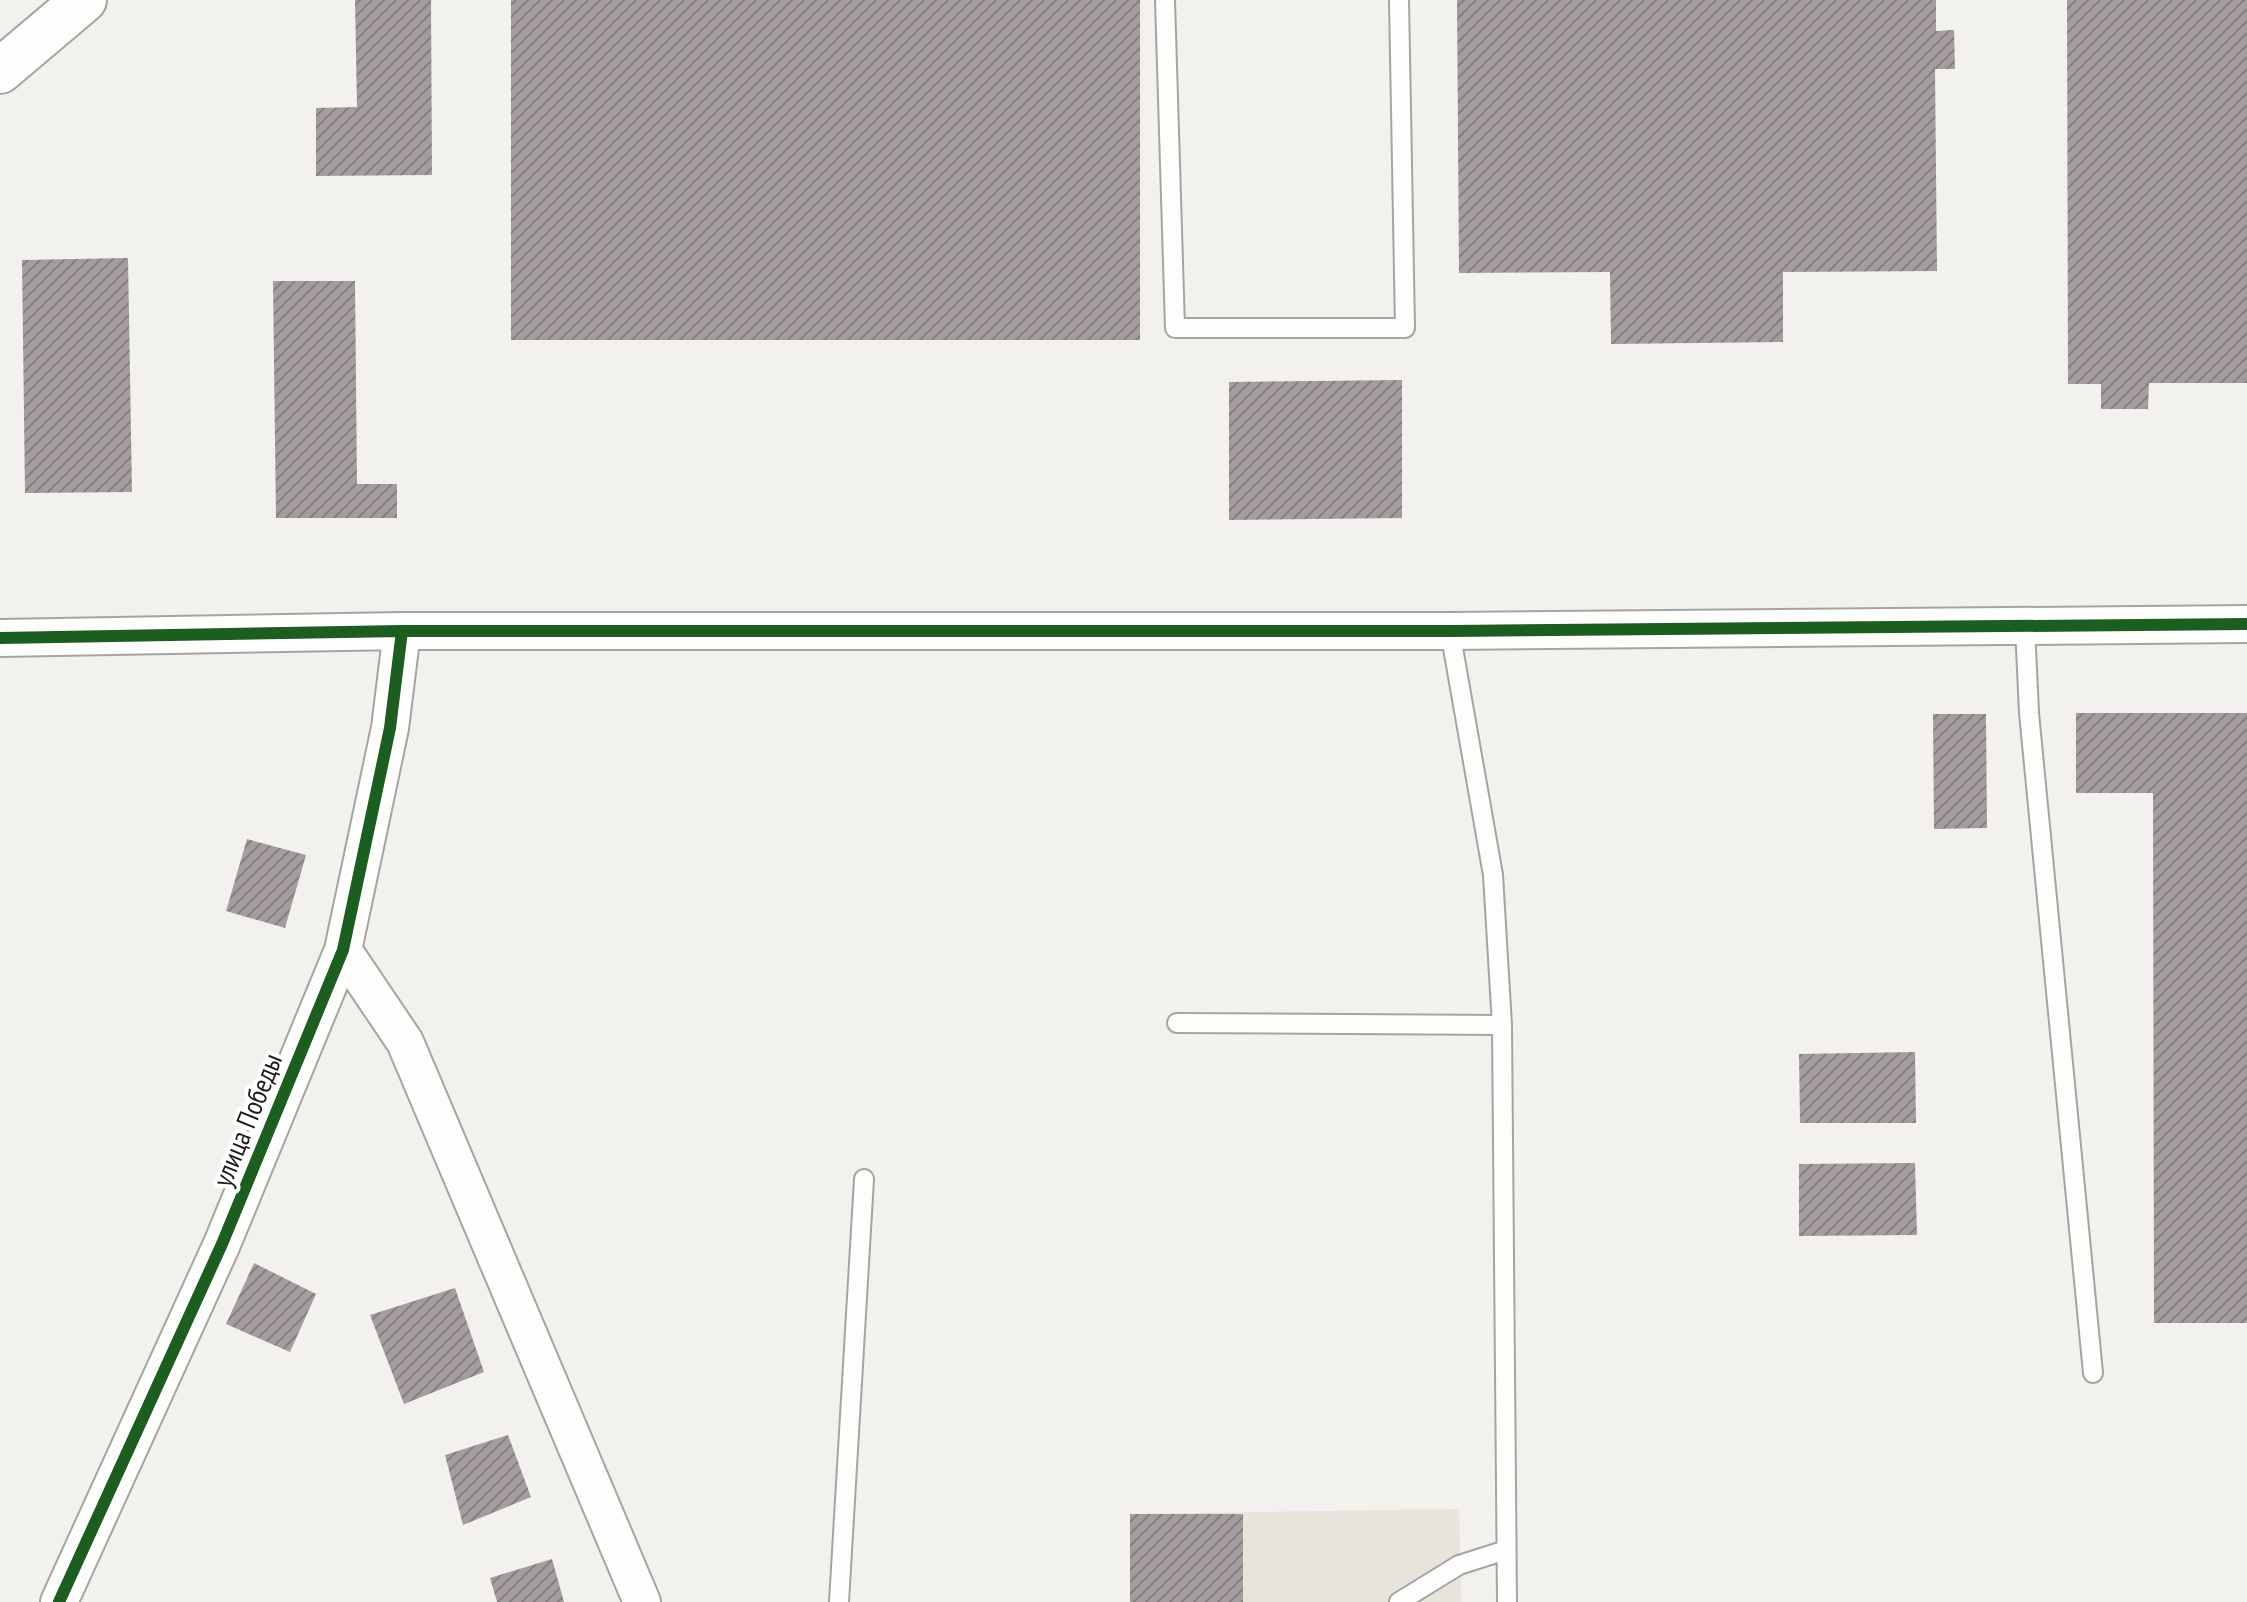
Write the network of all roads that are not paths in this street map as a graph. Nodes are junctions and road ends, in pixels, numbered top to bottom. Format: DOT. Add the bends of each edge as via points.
graph roads {
  1 [pos="84,0"];
  2 [pos="1165,0"];
  3 [pos="1399,0"];
  4 [pos="0,71"];
  5 [pos="2247,624"];
  6 [pos="2025,627"];
  7 [pos="402,631"];
  8 [pos="1450,631"];
  9 [pos="0,638"];
  10 [pos="343,950"];
  11 [pos="1177,1023"];
  12 [pos="1502,1025"];
  13 [pos="864,1179"];
  14 [pos="2093,1373"];
  15 [pos="1506,1550"];
  16 [pos="59,1602"];
  17 [pos="642,1602"];
  18 [pos="839,1602"];
  19 [pos="1399,1602"];
  20 [pos="1507,1602"];
  1 -- 4 [label="street"];
  2 -- 3 [label="lane" via="1175,328 1405,328"];
  5 -- 6 [label="street"];
  6 -- 8 [label="street"];
  6 -- 14 [label="lane"];
  7 -- 8 [label="street"];
  7 -- 9 [label="street"];
  7 -- 10 [label="street, улица Победы" via="390,728"];
  8 -- 12 [label="lane" via="1493,875"];
  10 -- 16 [label="street, улица Победы" via="222,1244"];
  10 -- 17 [label="street" via="405,1042"];
  11 -- 12 [label="lane"];
  12 -- 15 [label="lane"];
  13 -- 18 [label="lane"];
  15 -- 19 [label="lane" via="1459,1565"];
  15 -- 20 [label="lane"];
}
